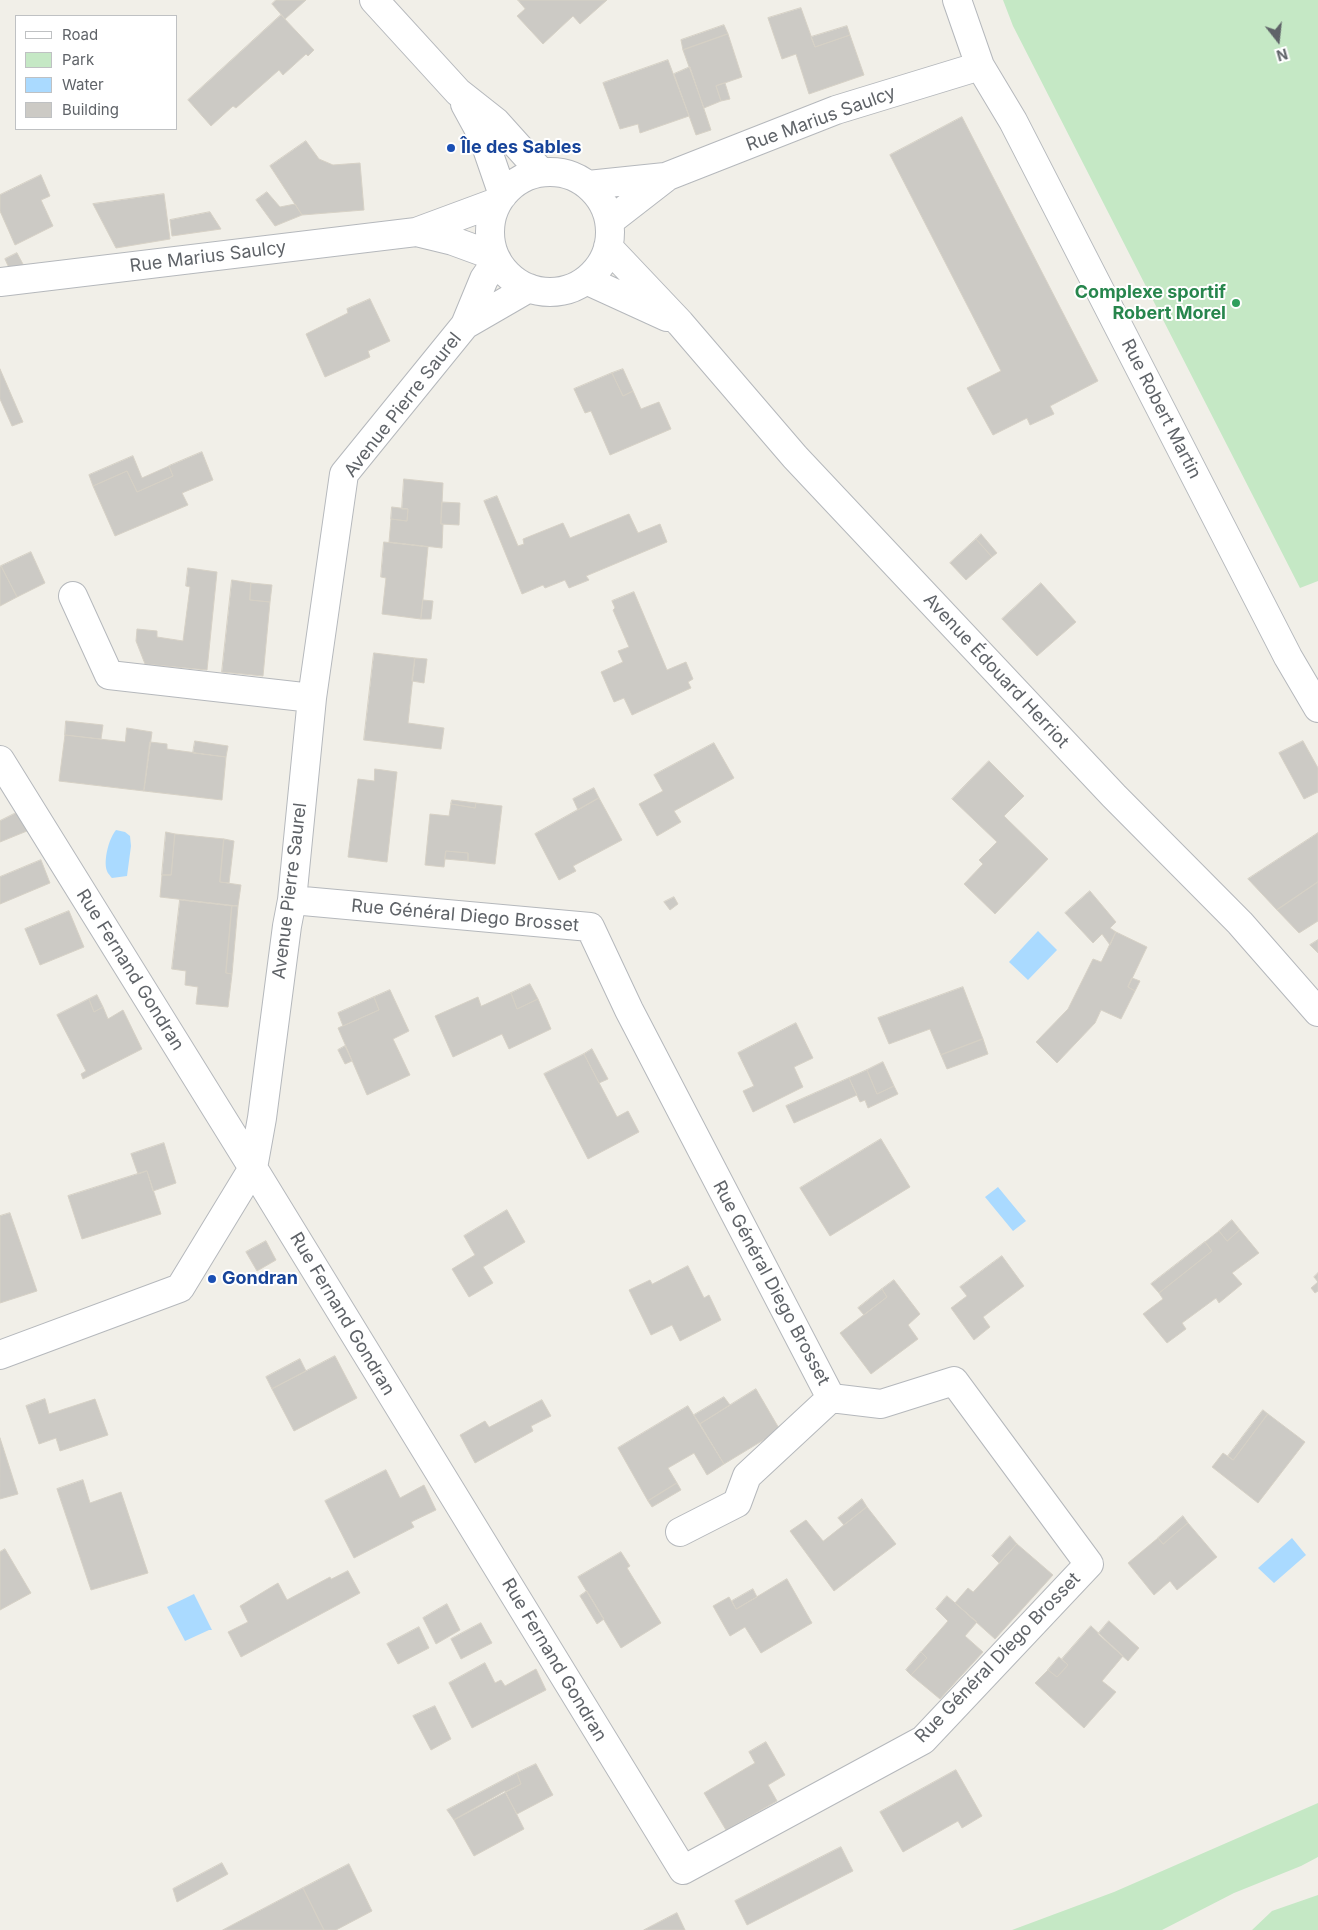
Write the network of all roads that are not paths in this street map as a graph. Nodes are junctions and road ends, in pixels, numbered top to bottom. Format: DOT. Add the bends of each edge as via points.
graph roads {
  1 [pos="374,0"];
  2 [pos="957,0"];
  3 [pos="980,66"];
  4 [pos="458,92"];
  5 [pos="541,172"];
  6 [pos="665,177"];
  7 [pos="588,185"];
  8 [pos="500,199"];
  9 [pos="416,232"];
  10 [pos="609,234"];
  11 [pos="496,258"];
  12 [pos="586,280"];
  13 [pos="0,282"];
  14 [pos="529,288"];
  15 [pos="680,323"];
  16 [pos="465,325"];
  17 [pos="73,596"];
  18 [pos="312,698"];
  19 [pos="1318,708"];
  20 [pos="0,760"];
  21 [pos="292,900"];
  22 [pos="1318,1012"];
  23 [pos="253,1168"];
  24 [pos="0,1354"];
  25 [pos="831,1398"];
  26 [pos="680,1532"];
  27 [pos="683,1870"];
  1 -- 4 [label="street"];
  2 -- 3 [label="street, Rue Robert Martin"];
  3 -- 6 [label="street, Rue Marius Saulcy" via="836,110"];
  3 -- 19 [label="street, Rue Robert Martin" via="1013,121 1288,657"];
  4 -- 5 [label="street" via="496,122"];
  4 -- 8 [label="street" via="483,137"];
  5 -- 7 [label="street" via="574,176"];
  5 -- 8 [label="street" via="508,188"];
  6 -- 7 [label="street, Rue Marius Saulcy"];
  6 -- 10 [label="street, Rue Marius Saulcy"];
  7 -- 10 [label="street" via="602,202"];
  8 -- 9 [label="street, Rue Marius Saulcy"];
  8 -- 11 [label="street" via="491,219 490,238"];
  9 -- 11 [label="street, Rue Marius Saulcy"];
  9 -- 13 [label="street, Rue Marius Saulcy"];
  10 -- 12 [label="street" via="600,266"];
  10 -- 15 [label="street, Avenue Édouard Herriot"];
  11 -- 14 [label="street" via="515,281"];
  11 -- 16 [label="street, Avenue Pierre Saurel"];
  12 -- 14 [label="street" via="568,289 549,292"];
  12 -- 15 [label="street, Avenue Édouard Herriot"];
  14 -- 16 [label="street, Avenue Pierre Saurel"];
  15 -- 22 [label="street, Avenue Édouard Herriot" via="802,464 1114,796 1240,923"];
  16 -- 18 [label="street, Avenue Pierre Saurel" via="344,474"];
  17 -- 18 [label="street" via="109,674"];
  18 -- 21 [label="street, Avenue Pierre Saurel"];
  20 -- 23 [label="street, Rue Fernand Gondran"];
  21 -- 23 [label="street, Avenue Pierre Saurel"];
  21 -- 25 [label="street, Rue Général Diego Brosset" via="590,927 629,1010"];
  23 -- 24 [label="street, Avenue Pierre Saurel" via="180,1288"];
  23 -- 27 [label="street, Rue Fernand Gondran"];
  25 -- 26 [label="street" via="748,1476 737,1503"];
  25 -- 27 [label="street, Rue Général Diego Brosset" via="880,1404 954,1381 1089,1564 923,1740"];
}
